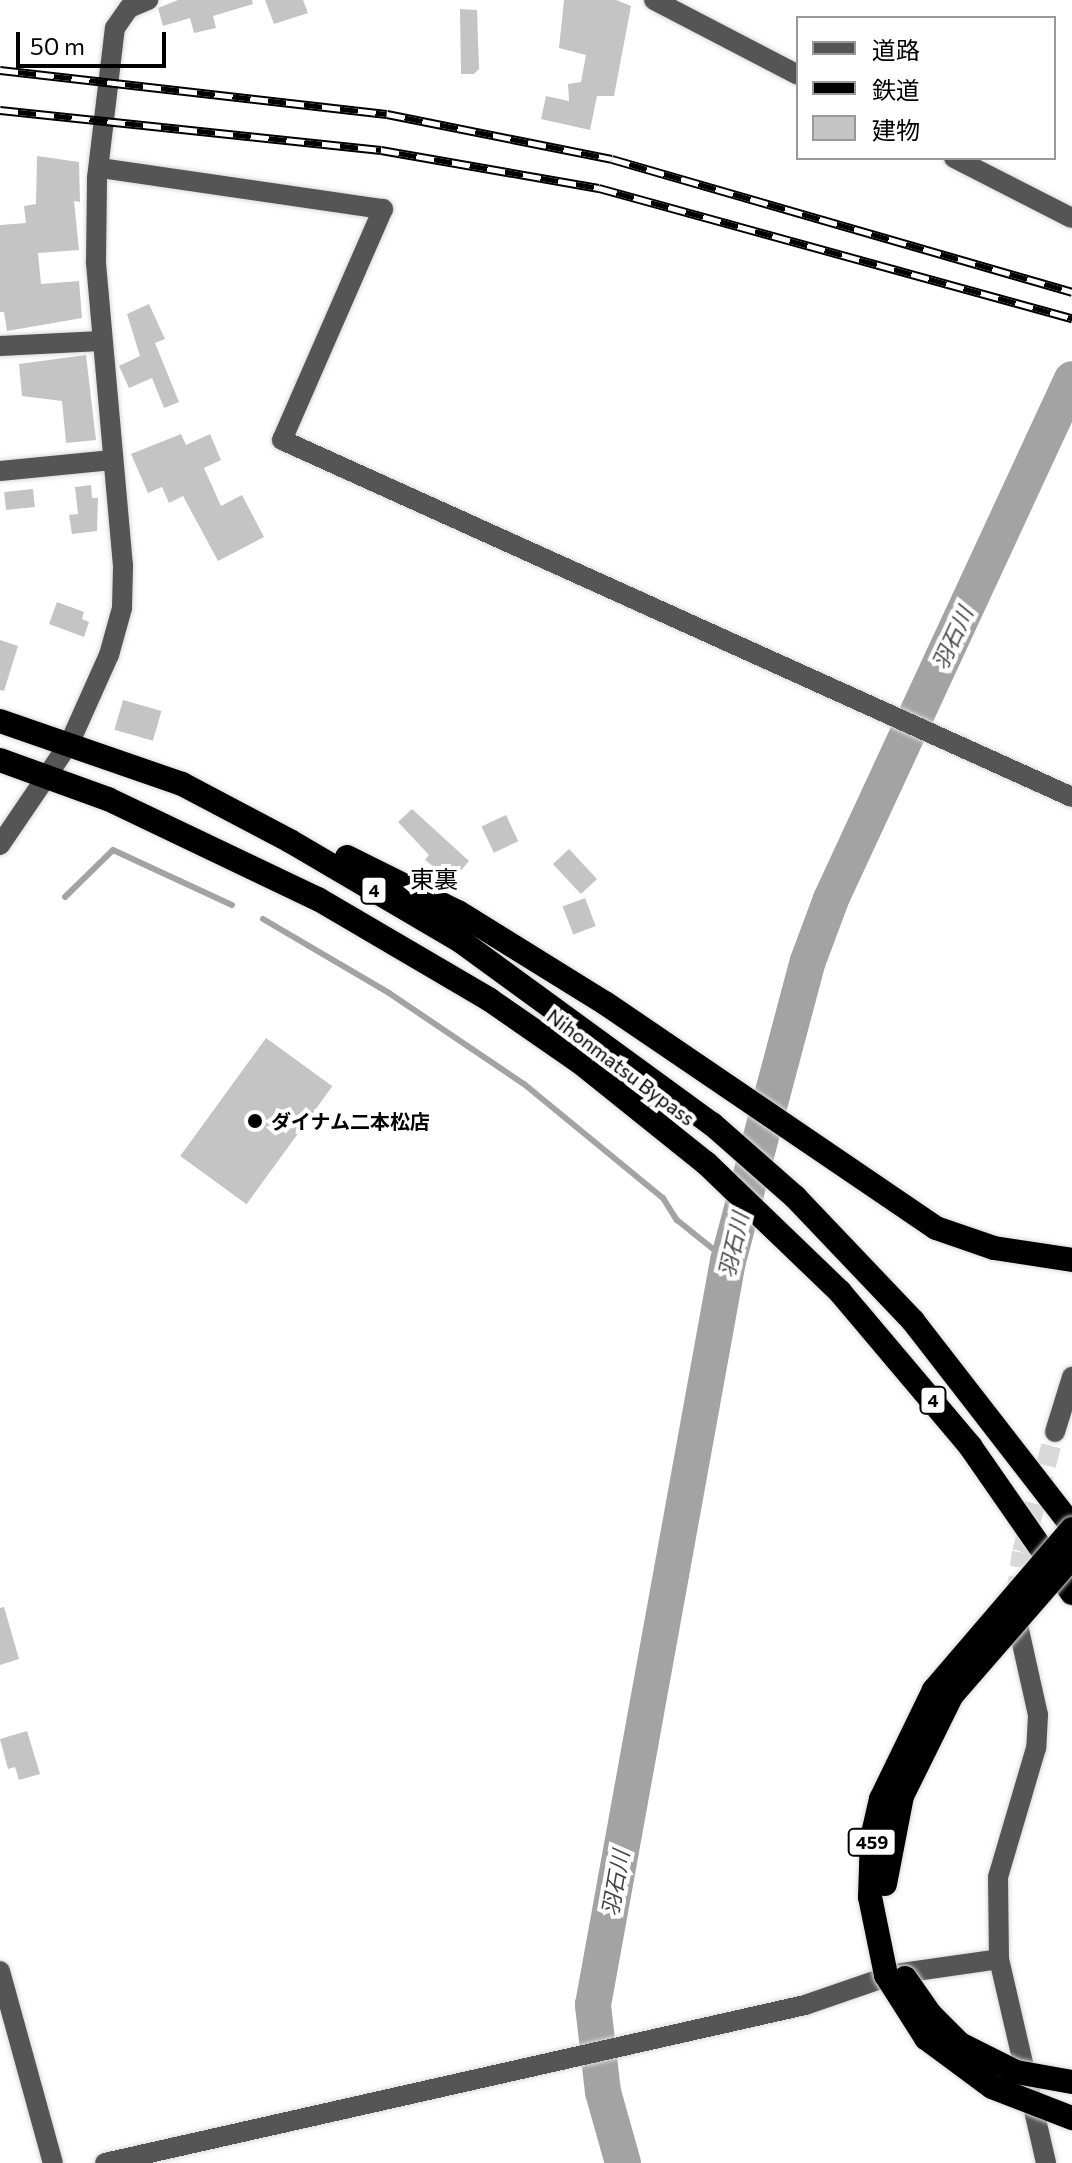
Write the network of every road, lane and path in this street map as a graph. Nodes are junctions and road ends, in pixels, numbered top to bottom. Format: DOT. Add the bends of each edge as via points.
graph roads {
  1 [pos="148,0"];
  2 [pos="654,0"];
  3 [pos="679,5"];
  4 [pos="796,74"];
  5 [pos="958,160"];
  6 [pos="101,168"];
  7 [pos="1072,218"];
  8 [pos="101,341"];
  9 [pos="0,346"];
  10 [pos="112,460"];
  11 [pos="0,471"];
  12 [pos="0,721"];
  13 [pos="70,742"];
  14 [pos="0,760"];
  15 [pos="49,777"];
  16 [pos="182,784"];
  17 [pos="1072,797"];
  18 [pos="0,845"];
  19 [pos="1072,1260"];
  20 [pos="1072,1377"];
  21 [pos="1055,1432"];
  22 [pos="1072,1527"];
  23 [pos="1072,1557"];
  24 [pos="1072,1593"];
  25 [pos="1017,1621"];
  26 [pos="999,1959"];
  27 [pos="0,1971"];
  28 [pos="1072,2082"];
  29 [pos="1072,2118"];
  30 [pos="53,2163"];
  31 [pos="105,2163"];
  32 [pos="1046,2163"];
  1 -- 6 [label="street" via="129,8 115,28"];
  2 -- 3 [label="street"];
  3 -- 4 [label="street"];
  5 -- 7 [label="street"];
  6 -- 8 [label="street" via="96,261"];
  6 -- 17 [label="street" via="383,209 282,440"];
  8 -- 9 [label="street"];
  8 -- 10 [label="street"];
  10 -- 11 [label="street"];
  10 -- 13 [label="street" via="122,608 114,642"];
  12 -- 13 [label="highway, Nihonmatsu Bypass / 4"];
  13 -- 15 [label="street"];
  13 -- 16 [label="highway, Nihonmatsu Bypass / 4"];
  14 -- 15 [label="highway, Nihonmatsu Bypass / 4"];
  15 -- 18 [label="street"];
  15 -- 24 [label="highway, Nihonmatsu Bypass / 4" via="217,848 370,926 581,1063 774,1223 902,1362 970,1446"];
  16 -- 19 [label="highway" via="263,816 458,912 605,1003 936,1228 994,1248"];
  16 -- 22 [label="highway, Nihonmatsu Bypass / 4" via="462,942 712,1124 795,1197 913,1321"];
  20 -- 21 [label="street"];
  22 -- 29 [label="highway, 459, bridge" via="934,1690 881,1799 872,1837 870,1897 886,1975 926,2038 992,2087"];
  23 -- 28 [label="highway, bridge" via="952,1695 902,1796 885,1888 902,1971 943,2029 985,2059 1016,2072"];
  25 -- 26 [label="street" via="1038,1715 1036,1748 998,1877"];
  26 -- 31 [label="street" via="895,1974 805,2005"];
  26 -- 32 [label="street"];
  27 -- 30 [label="street"];
}
